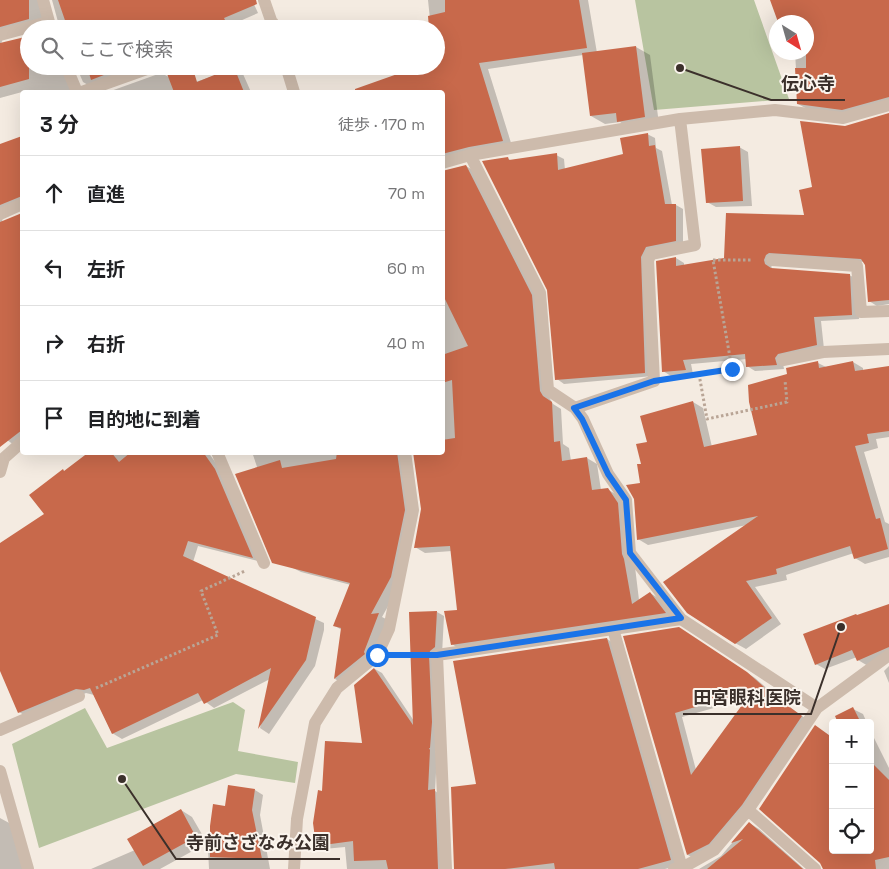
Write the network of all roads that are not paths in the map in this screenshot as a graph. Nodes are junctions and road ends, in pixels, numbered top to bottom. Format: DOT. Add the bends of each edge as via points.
graph roads {
  1 [pos="43,0"];
  2 [pos="264,0"];
  3 [pos="48,20"];
  4 [pos="272,20"];
  5 [pos="20,31"];
  6 [pos="0,35"];
  7 [pos="70,75"];
  8 [pos="130,75"];
  9 [pos="289,75"];
  10 [pos="76,90"];
  11 [pos="88,90"];
  12 [pos="293,90"];
  13 [pos="889,105"];
  14 [pos="680,119"];
  15 [pos="470,154"];
  16 [pos="445,162"];
  17 [pos="20,205"];
  18 [pos="0,214"];
  19 [pos="772,260"];
  20 [pos="889,311"];
  21 [pos="889,349"];
  22 [pos="783,360"];
  23 [pos="574,408"];
  24 [pos="20,443"];
  25 [pos="2,455"];
  26 [pos="218,455"];
  27 [pos="405,455"];
  28 [pos="0,472"];
  29 [pos="264,563"];
  30 [pos="681,618"];
  31 [pos="613,629"];
  32 [pos="889,655"];
  33 [pos="79,696"];
  34 [pos="817,708"];
  35 [pos="0,730"];
  36 [pos="0,770"];
  37 [pos="748,810"];
  38 [pos="685,867"];
  39 [pos="28,869"];
  40 [pos="294,869"];
  41 [pos="446,869"];
  42 [pos="815,869"];
  1 -- 3 [label="street"];
  2 -- 4 [label="street"];
  5 -- 6 [label="street"];
  7 -- 10 [label="street"];
  8 -- 11 [label="street"];
  9 -- 12 [label="street"];
  13 -- 14 [label="street" via="843,118 775,110"];
  14 -- 15 [label="street"];
  14 -- 23 [label="street" via="695,246 651,254 648,260 654,381"];
  15 -- 16 [label="street"];
  15 -- 23 [label="street" via="540,293 548,390"];
  17 -- 18 [label="street"];
  19 -- 20 [label="street" via="857,266 861,312"];
  21 -- 22 [label="street" via="823,352"];
  23 -- 30 [label="street" via="608,474 626,500 630,553"];
  24 -- 25 [label="street"];
  25 -- 28 [label="street"];
  26 -- 29 [label="street"];
  27 -- 40 [label="street" via="413,510 389,629 377,655 337,688 315,723 297,819"];
  30 -- 31 [label="street"];
  30 -- 34 [label="street"];
  31 -- 38 [label="street"];
  31 -- 41 [label="street" via="437,655"];
  32 -- 34 [label="street"];
  33 -- 35 [label="street"];
  34 -- 37 [label="street"];
  36 -- 39 [label="street"];
  37 -- 38 [label="street" via="714,850"];
  37 -- 42 [label="street"];
}
